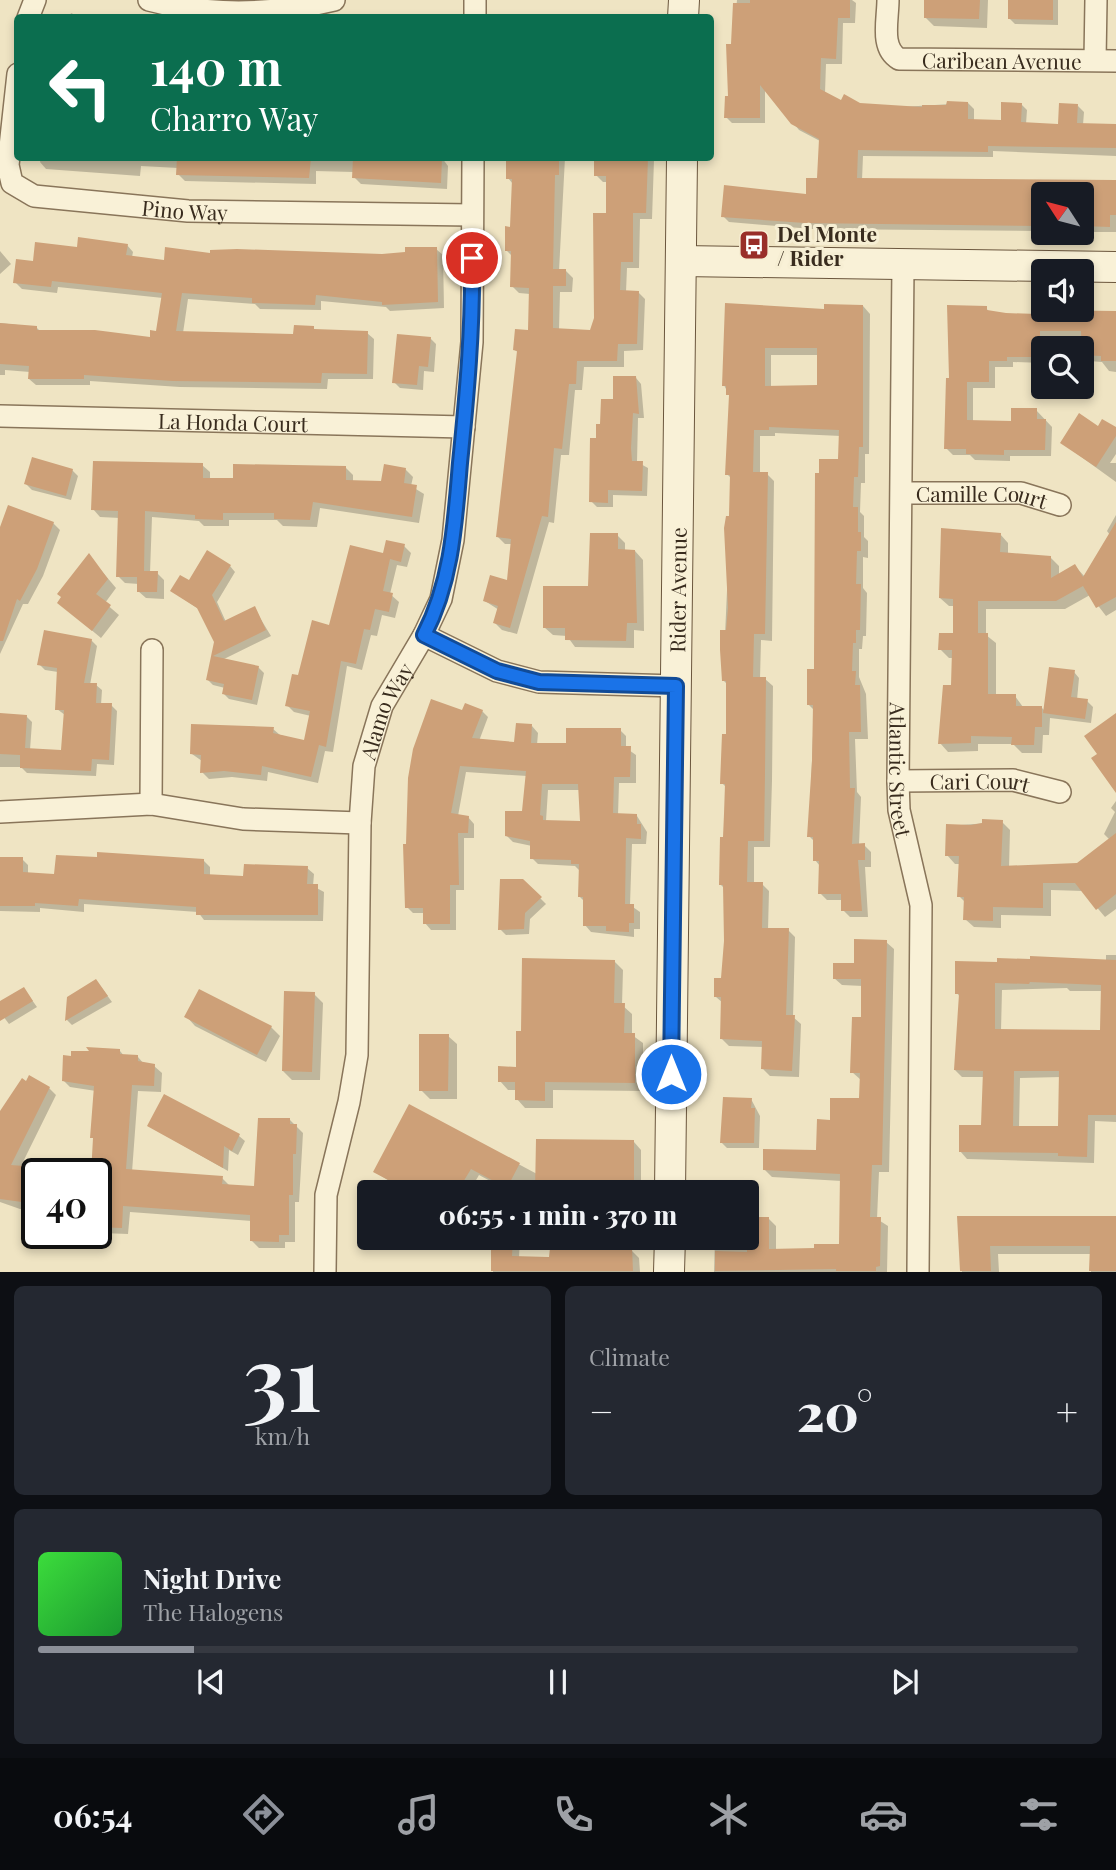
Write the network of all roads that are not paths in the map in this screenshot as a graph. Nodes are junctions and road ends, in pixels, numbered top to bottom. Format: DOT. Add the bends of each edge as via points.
graph roads {
  1 [pos="149,0"];
  2 [pos="334,0"];
  3 [pos="888,0"];
  4 [pos="1096,0"];
  5 [pos="303,4"];
  6 [pos="1105,61"];
  7 [pos="14,110"];
  8 [pos="473,161"];
  9 [pos="682,161"];
  10 [pos="472,215"];
  11 [pos="681,261"];
  12 [pos="903,266"];
  13 [pos="1116,267"];
  14 [pos="0,416"];
  15 [pos="464,426"];
  16 [pos="902,493"];
  17 [pos="1060,505"];
  18 [pos="424,635"];
  19 [pos="152,650"];
  20 [pos="676,686"];
  21 [pos="898,781"];
  22 [pos="1060,792"];
  23 [pos="151,804"];
  24 [pos="0,812"];
  25 [pos="360,824"];
  26 [pos="670,1180"];
  27 [pos="670,1250"];
  28 [pos="325,1272"];
  29 [pos="669,1272"];
  30 [pos="918,1272"];
  1 -- 5 [label="street" via="234,13"];
  2 -- 5 [label="street"];
  3 -- 6 [label="street, Caribean Avenue" via="887,45 890,54 899,59"];
  4 -- 6 [label="street"];
  7 -- 10 [label="street, Pino Way" via="9,176 17,189 34,196 188,211"];
  8 -- 10 [label="street, Alamo Way"];
  9 -- 11 [label="street, Rider Avenue"];
  10 -- 15 [label="street, Alamo Way" via="472,342"];
  11 -- 12 [label="street"];
  11 -- 20 [label="street, Rider Avenue"];
  12 -- 13 [label="street"];
  12 -- 16 [label="street, Atlantic Street"];
  14 -- 15 [label="street, La Honda Court"];
  15 -- 18 [label="street, Alamo Way" via="449,567 441,599"];
  16 -- 17 [label="street, Camille Court" via="1021,493"];
  16 -- 21 [label="street, Atlantic Street"];
  18 -- 20 [label="street" via="497,671 539,682"];
  18 -- 25 [label="street, Alamo Way" via="374,727 364,766"];
  19 -- 23 [label="street"];
  20 -- 26 [label="street, Rider Avenue"];
  21 -- 22 [label="street, Cari Court" via="1013,780"];
  21 -- 30 [label="street, Atlantic Street" via="899,810 920,905"];
  23 -- 24 [label="street"];
  23 -- 25 [label="street" via="243,819"];
  25 -- 28 [label="street, Alamo Way" via="357,1055 326,1195"];
  27 -- 29 [label="street"];
}
